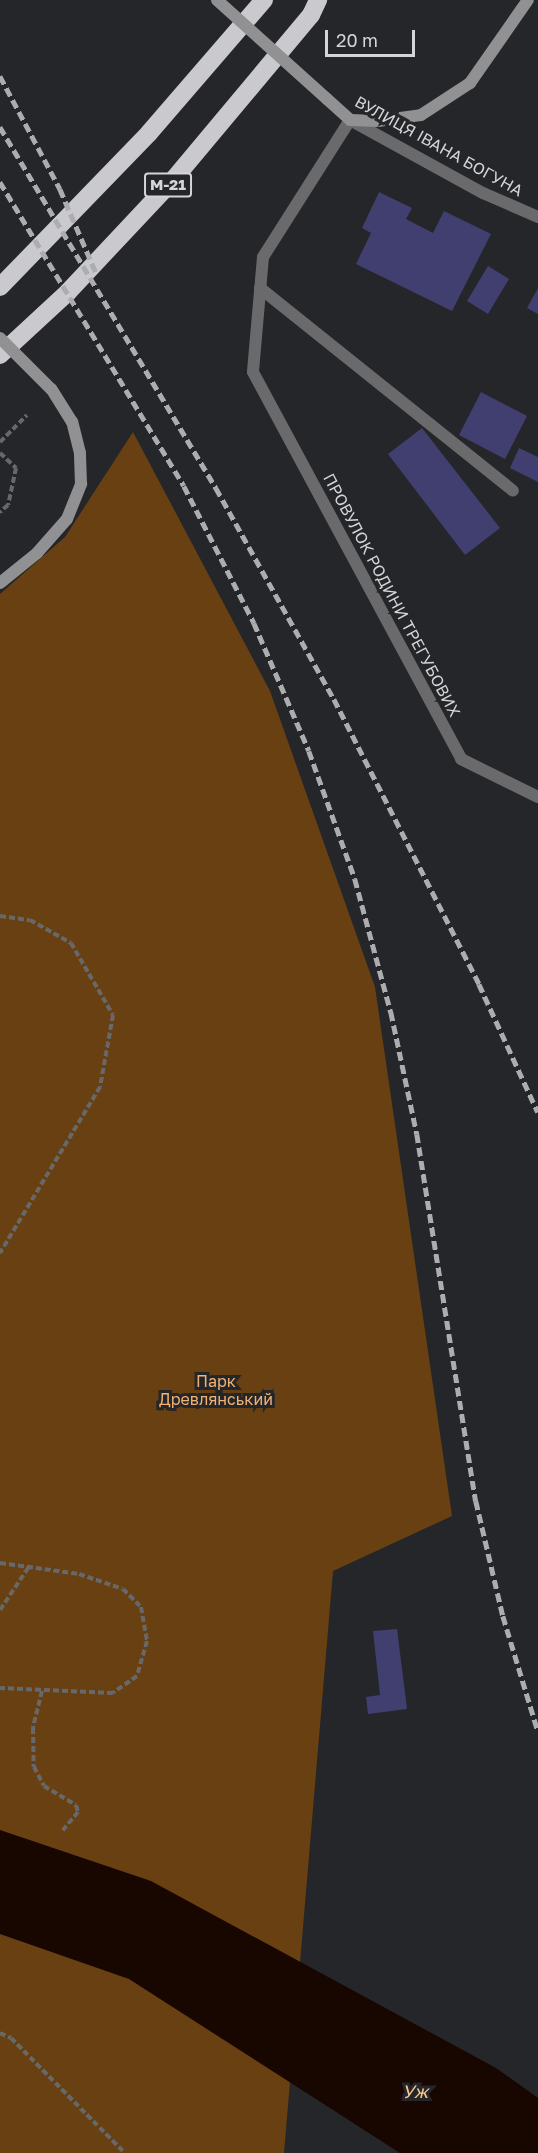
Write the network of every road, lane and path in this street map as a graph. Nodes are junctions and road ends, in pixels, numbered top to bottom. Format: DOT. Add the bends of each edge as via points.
graph roads {
  1 [pos="217,0"];
  2 [pos="264,0"];
  3 [pos="318,0"];
  4 [pos="528,0"];
  5 [pos="350,120"];
  6 [pos="538,217"];
  7 [pos="0,287"];
  8 [pos="260,288"];
  9 [pos="0,338"];
  10 [pos="0,355"];
  11 [pos="27,415"];
  12 [pos="0,442"];
  13 [pos="0,453"];
  14 [pos="513,490"];
  15 [pos="0,512"];
  16 [pos="0,583"];
  17 [pos="538,797"];
  18 [pos="0,916"];
  19 [pos="0,1253"];
  20 [pos="0,1563"];
  21 [pos="30,1565"];
  22 [pos="0,1610"];
  23 [pos="0,1688"];
  24 [pos="42,1691"];
  25 [pos="61,1832"];
  26 [pos="0,2033"];
  27 [pos="124,2153"];
  1 -- 5 [label="street, ВУЛИЦЯ ІВАНА БОГУНА, bridge"];
  2 -- 7 [label="highway, М-21" via="149,133"];
  3 -- 10 [label="highway, М-21" via="311,15 173,180 68,292"];
  4 -- 5 [label="street" via="470,83 443,104 421,115"];
  5 -- 6 [label="street, ВУЛИЦЯ ІВАНА БОГУНА" via="483,193"];
  5 -- 8 [label="street" via="263,257"];
  8 -- 14 [label="street"];
  8 -- 17 [label="street, ПРОВУЛОК РОДИНИ ТРЕГУБОВИХ" via="253,372 461,759"];
  9 -- 16 [label="street, bridge" via="51,389 72,422 80,453 81,483 67,519 37,553"];
  11 -- 12 [label="path"];
  13 -- 15 [label="path" via="16,468 8,505"];
  18 -- 19 [label="path" via="30,920 71,942 113,1015 100,1087"];
  20 -- 21 [label="path"];
  21 -- 22 [label="path"];
  21 -- 24 [label="path" via="79,1574 123,1589 141,1606 147,1641 137,1676 113,1693"];
  23 -- 24 [label="path"];
  24 -- 25 [label="path" via="33,1728 34,1767 44,1786 76,1805 78,1812"];
  26 -- 27 [label="path" via="11,2038"];
}
